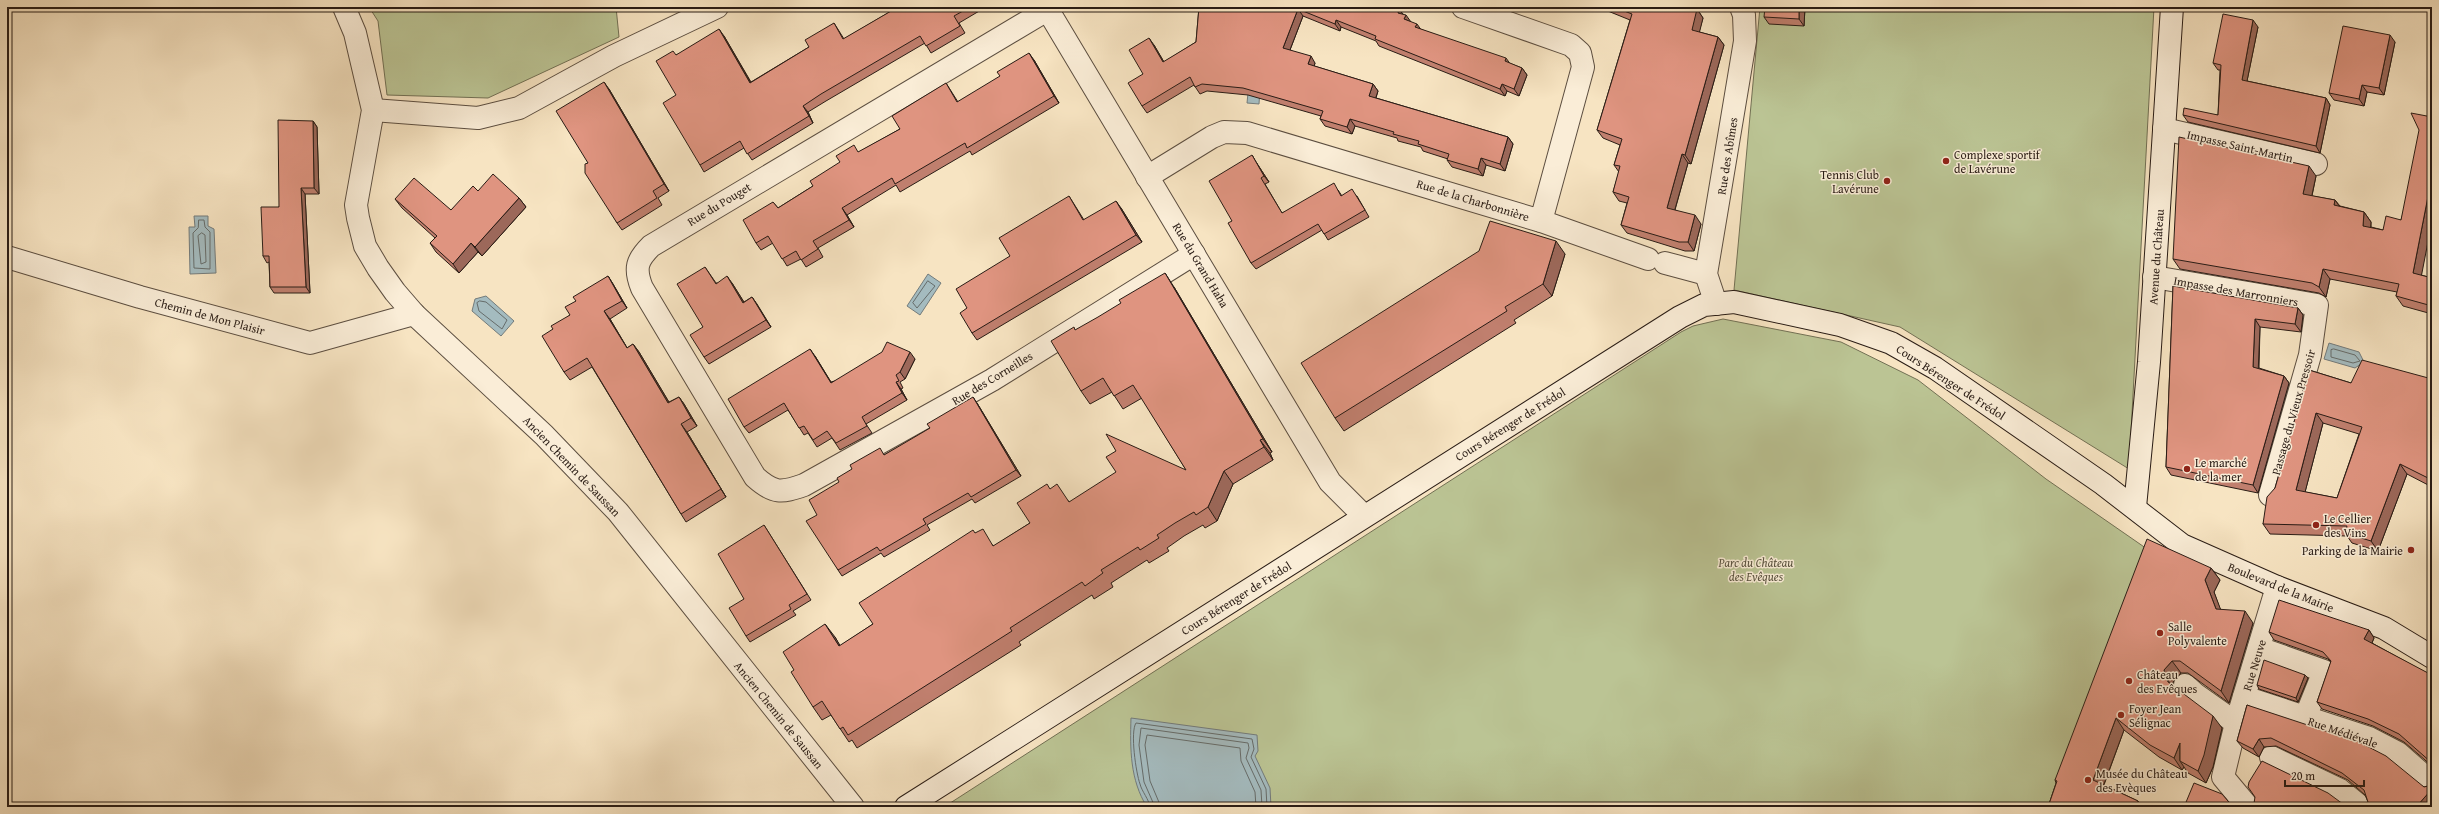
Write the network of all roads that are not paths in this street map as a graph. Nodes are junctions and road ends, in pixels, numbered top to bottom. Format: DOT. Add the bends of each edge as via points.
graph roads {
  1 [pos="344,7"];
  2 [pos="717,7"];
  3 [pos="1462,7"];
  4 [pos="1741,7"];
  5 [pos="2172,7"];
  6 [pos="1049,8"];
  7 [pos="373,110"];
  8 [pos="2164,128"];
  9 [pos="2316,164"];
  10 [pos="1146,177"];
  11 [pos="1541,220"];
  12 [pos="1194,254"];
  13 [pos="7,257"];
  14 [pos="1706,274"];
  15 [pos="2154,277"];
  16 [pos="1716,304"];
  17 [pos="2317,305"];
  18 [pos="414,314"];
  19 [pos="784,492"];
  20 [pos="2270,495"];
  21 [pos="2135,507"];
  22 [pos="1364,516"];
  23 [pos="2277,587"];
  24 [pos="2259,648"];
  25 [pos="2432,657"];
  26 [pos="2185,685"];
  27 [pos="2244,697"];
  28 [pos="2305,718"];
  29 [pos="2234,733"];
  30 [pos="2271,757"];
  31 [pos="2432,784"];
  32 [pos="847,799"];
  33 [pos="906,807"];
  34 [pos="2248,807"];
  35 [pos="2361,807"];
  1 -- 7 [label="street" via="355,33"];
  2 -- 7 [label="street" via="614,56 519,108 478,118"];
  3 -- 11 [label="street, Rue de la Charbonnière" via="1571,45 1580,54 1584,67"];
  4 -- 14 [label="street, Rue des Abîmes" via="1744,15 1745,41"];
  5 -- 8 [label="street, Avenue du Château"];
  6 -- 10 [label="street, Rue du Grand Haha"];
  6 -- 19 [label="street, Rue du Pouget" via="707,211 651,246 641,256 636,273 642,288 755,477 767,488"];
  7 -- 18 [label="street, Ancien Chemin de Saussan" via="356,205 358,218 365,246 395,292"];
  8 -- 9 [label="street, Impasse Saint-Martin"];
  8 -- 15 [label="street, Avenue du Château"];
  10 -- 11 [label="street, Rue de la Charbonnière" via="1212,137 1224,132 1247,133"];
  10 -- 12 [label="street, Rue du Grand Haha"];
  11 -- 14 [label="street" via="1657,261"];
  12 -- 19 [label="street, Rue des Corneilles" via="992,380 804,485"];
  12 -- 22 [label="street, Rue du Grand Haha" via="1330,482"];
  13 -- 18 [label="street, Chemin de Mon Plaisir" via="140,297 310,343"];
  14 -- 16 [label="street, Rue des Abîmes"];
  15 -- 17 [label="street, Impasse des Marronniers"];
  15 -- 21 [label="street, Avenue du Château"];
  16 -- 21 [label="street, Cours Bérenger de Frédol" via="1734,302 1825,322 1891,343 1935,368"];
  16 -- 22 [label="street, Cours Bérenger de Frédol" via="1704,305 1680,317"];
  17 -- 20 [label="street, Passage du Vieux Pressoir" via="2310,355"];
  18 -- 32 [label="street, Ancien Chemin de Saussan" via="539,430 618,512"];
  21 -- 23 [label="street, Boulevard de la Mairie" via="2182,544"];
  22 -- 33 [label="street, Cours Bérenger de Frédol"];
  23 -- 24 [label="street, Rue Neuve"];
  23 -- 25 [label="street, Boulevard de la Mairie" via="2384,628"];
  24 -- 27 [label="street, Rue Neuve"];
  24 -- 28 [label="street" via="2324,671"];
  26 -- 29 [label="street"];
  27 -- 28 [label="street, Rue Médiévale"];
  27 -- 29 [label="street, Rue Neuve"];
  28 -- 31 [label="street, Rue Médiévale" via="2369,738 2398,753"];
  29 -- 34 [label="street, Rue Neuve" via="2223,777"];
  30 -- 35 [label="street" via="2340,790"];
}
